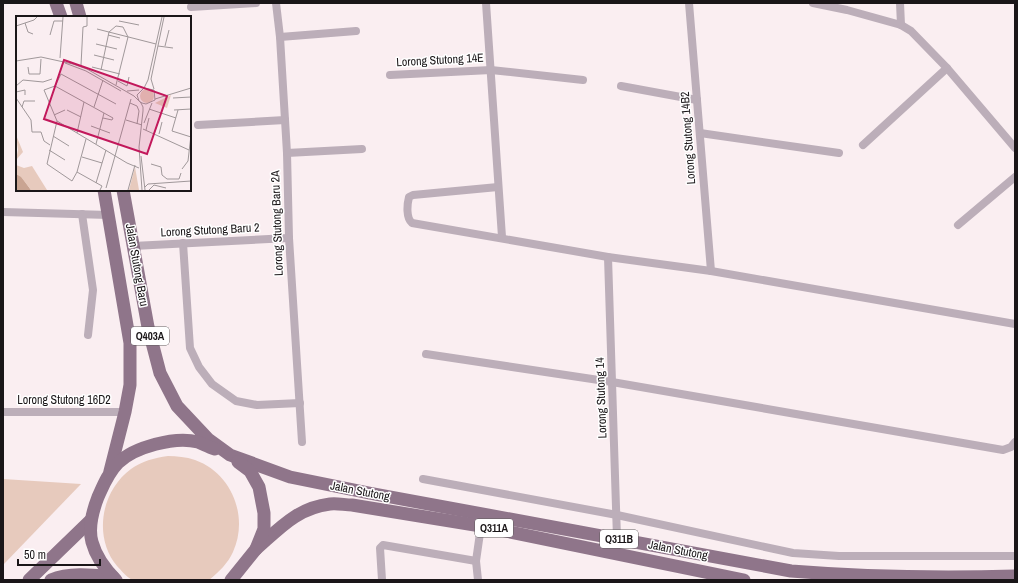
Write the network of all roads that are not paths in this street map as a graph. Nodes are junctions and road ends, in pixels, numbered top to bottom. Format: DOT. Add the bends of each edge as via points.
graph roads {
  1 [pos="56,3"];
  2 [pos="76,3"];
  3 [pos="256,3"];
  4 [pos="276,3"];
  5 [pos="486,3"];
  6 [pos="689,3"];
  7 [pos="813,3"];
  8 [pos="900,3"];
  9 [pos="191,7"];
  10 [pos="61,16"];
  11 [pos="80,16"];
  12 [pos="902,25"];
  13 [pos="356,31"];
  14 [pos="280,37"];
  15 [pos="947,68"];
  16 [pos="491,70"];
  17 [pos="390,75"];
  18 [pos="583,80"];
  19 [pos="621,86"];
  20 [pos="698,100"];
  21 [pos="285,120"];
  22 [pos="198,125"];
  23 [pos="700,133"];
  24 [pos="863,145"];
  25 [pos="362,148"];
  26 [pos="1015,148"];
  27 [pos="287,153"];
  28 [pos="839,153"];
  29 [pos="1015,177"];
  30 [pos="498,187"];
  31 [pos="104,191"];
  32 [pos="123,191"];
  33 [pos="3,212"];
  34 [pos="82,214"];
  35 [pos="109,215"];
  36 [pos="958,225"];
  37 [pos="502,237"];
  38 [pos="289,238"];
  39 [pos="183,243"];
  40 [pos="133,246"];
  41 [pos="608,256"];
  42 [pos="711,271"];
  43 [pos="1015,324"];
  44 [pos="88,335"];
  45 [pos="426,354"];
  46 [pos="612,382"];
  47 [pos="300,403"];
  48 [pos="3,412"];
  49 [pos="125,412"];
  50 [pos="302,442"];
  51 [pos="1015,442"];
  52 [pos="230,455"];
  53 [pos="109,475"];
  54 [pos="423,480"];
  55 [pos="617,515"];
  56 [pos="91,520"];
  57 [pos="481,526"];
  58 [pos="617,538"];
  59 [pos="256,549"];
  60 [pos="1015,556"];
  61 [pos="476,561"];
  62 [pos="1015,576"];
  63 [pos="114,578"];
  64 [pos="29,580"];
  65 [pos="50,580"];
  66 [pos="231,580"];
  67 [pos="382,580"];
  68 [pos="478,580"];
  69 [pos="744,580"];
  1 -- 10 [label="main road"];
  2 -- 11 [label="main road"];
  3 -- 9 [label="street"];
  4 -- 14 [label="street, Lorong Stutong Baru 2A"];
  5 -- 16 [label="street"];
  6 -- 20 [label="street, Lorong Stutong 14B2"];
  7 -- 12 [label="street"];
  8 -- 12 [label="street"];
  12 -- 15 [label="street"];
  13 -- 14 [label="street"];
  14 -- 21 [label="street, Lorong Stutong Baru 2A"];
  15 -- 24 [label="street"];
  15 -- 26 [label="street"];
  16 -- 17 [label="street, Lorong Stutong 14E"];
  16 -- 18 [label="street, Lorong Stutong 14E"];
  16 -- 30 [label="street"];
  19 -- 20 [label="street"];
  20 -- 23 [label="street, Lorong Stutong 14B2"];
  21 -- 22 [label="street"];
  21 -- 27 [label="street, Lorong Stutong Baru 2A"];
  23 -- 28 [label="street"];
  23 -- 42 [label="street, Lorong Stutong 14B2"];
  25 -- 27 [label="street"];
  27 -- 38 [label="street, Lorong Stutong Baru 2A"];
  29 -- 36 [label="street"];
  30 -- 37 [label="street"];
  30 -- 37 [label="street" via="413,195 408,201 408,218 412,223"];
  31 -- 35 [label="main road, Jalan Stutong Baru"];
  32 -- 40 [label="main road, Jalan Stutong Baru / Q403A"];
  33 -- 34 [label="street"];
  34 -- 35 [label="street"];
  34 -- 44 [label="street" via="93,290"];
  35 -- 49 [label="main road, Jalan Stutong Baru" via="130,343 130,385"];
  37 -- 41 [label="street"];
  38 -- 39 [label="street, Lorong Stutong Baru 2"];
  38 -- 47 [label="street, Lorong Stutong Baru 2A"];
  39 -- 40 [label="street, Lorong Stutong Baru 2"];
  39 -- 47 [label="street" via="190,348 199,367 212,384 236,401 256,405"];
  40 -- 52 [label="main road, Jalan Stutong Baru / Q403A" via="148,327 160,373 177,406 208,439"];
  41 -- 42 [label="street"];
  41 -- 46 [label="street, Lorong Stutong 14"];
  42 -- 43 [label="street"];
  45 -- 46 [label="street"];
  46 -- 51 [label="street" via="1003,450"];
  46 -- 55 [label="street, Lorong Stutong 14"];
  47 -- 50 [label="street, Lorong Stutong Baru 2A"];
  48 -- 49 [label="street, Lorong Stutong 16D2"];
  49 -- 53 [label="main road, Jalan Stutong Baru"];
  52 -- 53 [label="main road, Jalan Stutong" via="196,442 160,443 130,455 118,463"];
  52 -- 58 [label="main road, Jalan Stutong / Q311B" via="290,477 369,494"];
  52 -- 59 [label="main road" via="250,472 262,498 264,529"];
  53 -- 56 [label="main road" via="92,512"];
  54 -- 55 [label="street"];
  55 -- 58 [label="street, Lorong Stutong 14"];
  55 -- 60 [label="street" via="793,553 839,556"];
  56 -- 63 [label="main road" via="91,540 94,548"];
  56 -- 64 [label="main road"];
  57 -- 59 [label="main road, Jalan Stutong / Q311A" via="352,505 331,504 310,508 295,516"];
  57 -- 61 [label="street"];
  57 -- 69 [label="main road, Jalan Stutong / Q311A"];
  58 -- 62 [label="main road, Jalan Stutong / Q311B" via="791,571 924,578"];
  59 -- 66 [label="main road"];
  61 -- 67 [label="street" via="383,545 380,548"];
  61 -- 68 [label="street"];
  63 -- 65 [label="main road" via="75,575"];
}
